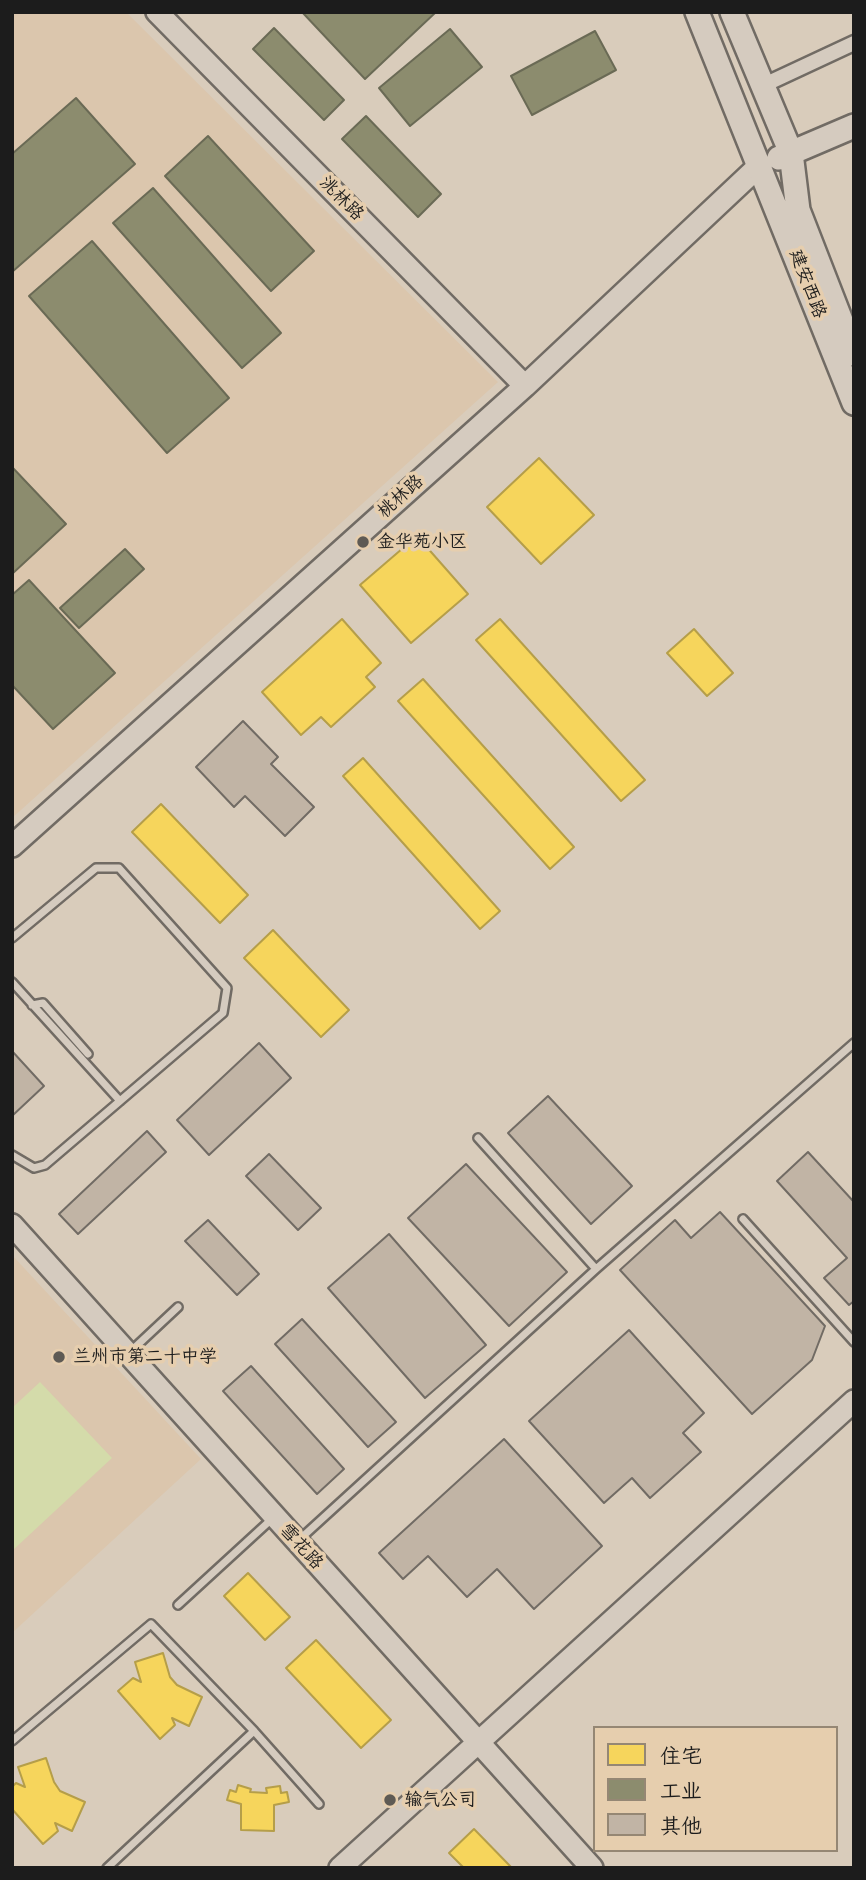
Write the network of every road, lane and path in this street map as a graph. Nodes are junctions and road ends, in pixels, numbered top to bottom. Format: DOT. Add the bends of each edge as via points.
graph roads {
  1 [pos="157,12"];
  2 [pos="697,12"];
  3 [pos="732,12"];
  4 [pos="854,43"];
  5 [pos="764,85"];
  6 [pos="854,126"];
  7 [pos="854,138"];
  8 [pos="791,153"];
  9 [pos="760,165"];
  10 [pos="854,354"];
  11 [pos="525,386"];
  12 [pos="854,403"];
  13 [pos="12,846"];
  14 [pos="12,939"];
  15 [pos="12,982"];
  16 [pos="32,1005"];
  17 [pos="854,1043"];
  18 [pos="88,1054"];
  19 [pos="120,1101"];
  20 [pos="478,1138"];
  21 [pos="12,1155"];
  22 [pos="743,1219"];
  23 [pos="12,1225"];
  24 [pos="596,1269"];
  25 [pos="178,1307"];
  26 [pos="854,1342"];
  27 [pos="128,1354"];
  28 [pos="854,1401"];
  29 [pos="274,1517"];
  30 [pos="296,1541"];
  31 [pos="178,1605"];
  32 [pos="254,1731"];
  33 [pos="12,1741"];
  34 [pos="477,1743"];
  35 [pos="319,1804"];
  36 [pos="107,1868"];
  37 [pos="340,1868"];
  38 [pos="592,1868"];
  1 -- 11 [label="street, 洮林路"];
  2 -- 9 [label="main road, 建安西路"];
  3 -- 5 [label="main road, 建安西路"];
  4 -- 5 [label="street"];
  5 -- 8 [label="main road, 建安西路"];
  6 -- 8 [label="main road"];
  7 -- 8 [label="main road"];
  8 -- 9 [label="main road, 桃林路"];
  8 -- 10 [label="main road, 建安西路" via="797,211"];
  9 -- 11 [label="street, 桃林路"];
  9 -- 12 [label="main road, 建安西路"];
  11 -- 13 [label="street, 桃林路"];
  14 -- 19 [label="lane" via="96,868 119,868 227,988 223,1013"];
  15 -- 16 [label="lane"];
  16 -- 18 [label="lane" via="43,1003"];
  16 -- 19 [label="lane"];
  17 -- 24 [label="lane"];
  19 -- 21 [label="lane" via="44,1166 34,1168"];
  20 -- 24 [label="lane"];
  22 -- 26 [label="lane"];
  23 -- 27 [label="street, 雪花路"];
  24 -- 30 [label="lane"];
  25 -- 27 [label="lane"];
  27 -- 29 [label="street, 雪花路"];
  28 -- 34 [label="street"];
  29 -- 30 [label="street, 雪花路"];
  29 -- 31 [label="lane"];
  30 -- 34 [label="street, 雪花路"];
  32 -- 33 [label="lane" via="151,1624"];
  32 -- 35 [label="lane"];
  32 -- 36 [label="lane"];
  34 -- 37 [label="street"];
  34 -- 38 [label="street, 雪花路"];
}
